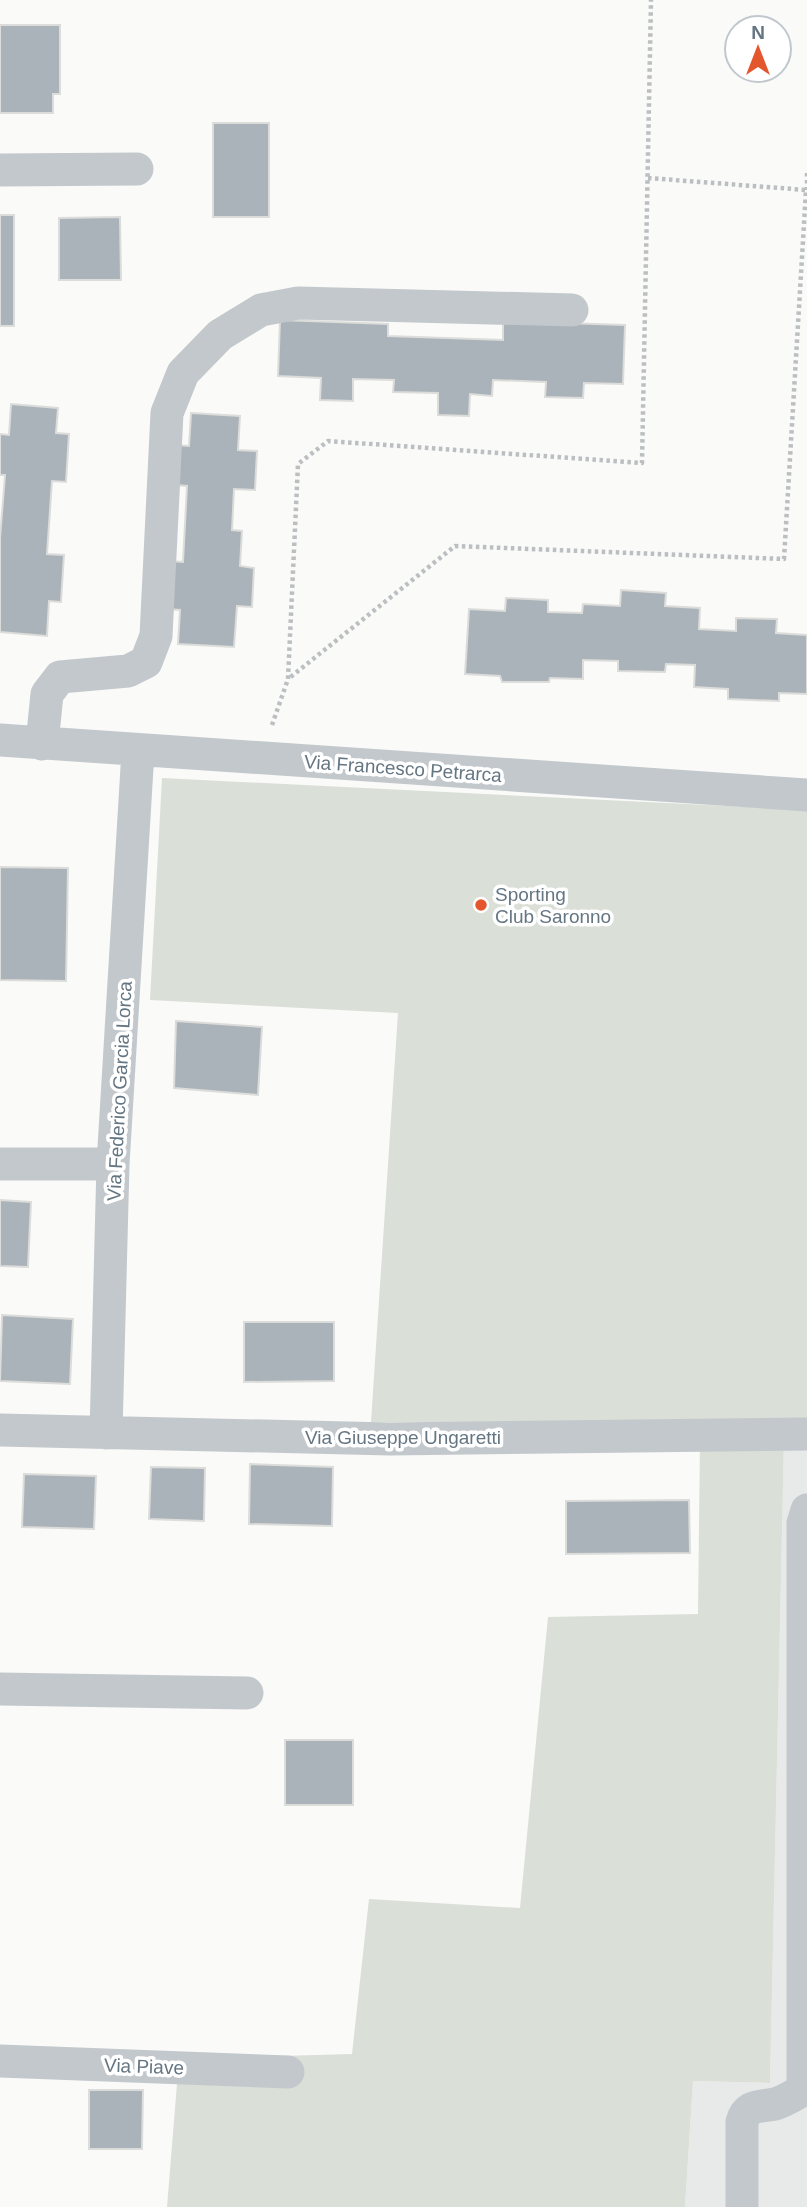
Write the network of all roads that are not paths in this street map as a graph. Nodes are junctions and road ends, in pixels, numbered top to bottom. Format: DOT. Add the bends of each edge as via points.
graph roads {
  1 [pos="137,169"];
  2 [pos="0,170"];
  3 [pos="572,310"];
  4 [pos="0,740"];
  5 [pos="43,744"];
  6 [pos="138,751"];
  7 [pos="807,795"];
  8 [pos="0,1164"];
  9 [pos="113,1164"];
  10 [pos="0,1430"];
  11 [pos="106,1433"];
  12 [pos="807,1434"];
  13 [pos="807,1510"];
  14 [pos="0,1689"];
  15 [pos="247,1693"];
  16 [pos="0,2061"];
  17 [pos="288,2072"];
  18 [pos="805,2089"];
  19 [pos="742,2207"];
  1 -- 2 [label="street"];
  3 -- 5 [label="street" via="298,303 261,310 220,335 184,373 167,414 156,636 146,662 128,671 60,677 47,694"];
  4 -- 5 [label="street, Via Francesco Petrarca"];
  5 -- 6 [label="street, Via Francesco Petrarca"];
  6 -- 7 [label="street, Via Francesco Petrarca"];
  6 -- 9 [label="street, Via Federico Garcia Lorca"];
  8 -- 9 [label="street"];
  9 -- 11 [label="street, Via Federico Garcia Lorca"];
  10 -- 11 [label="street, Via Giuseppe Ungaretti"];
  11 -- 12 [label="street, Via Giuseppe Ungaretti" via="390,1439"];
  13 -- 18 [label="street" via="803,1523"];
  14 -- 15 [label="street"];
  16 -- 17 [label="street, Via Piave"];
  18 -- 19 [label="street" via="775,2104 756,2106 744,2115"];
}
